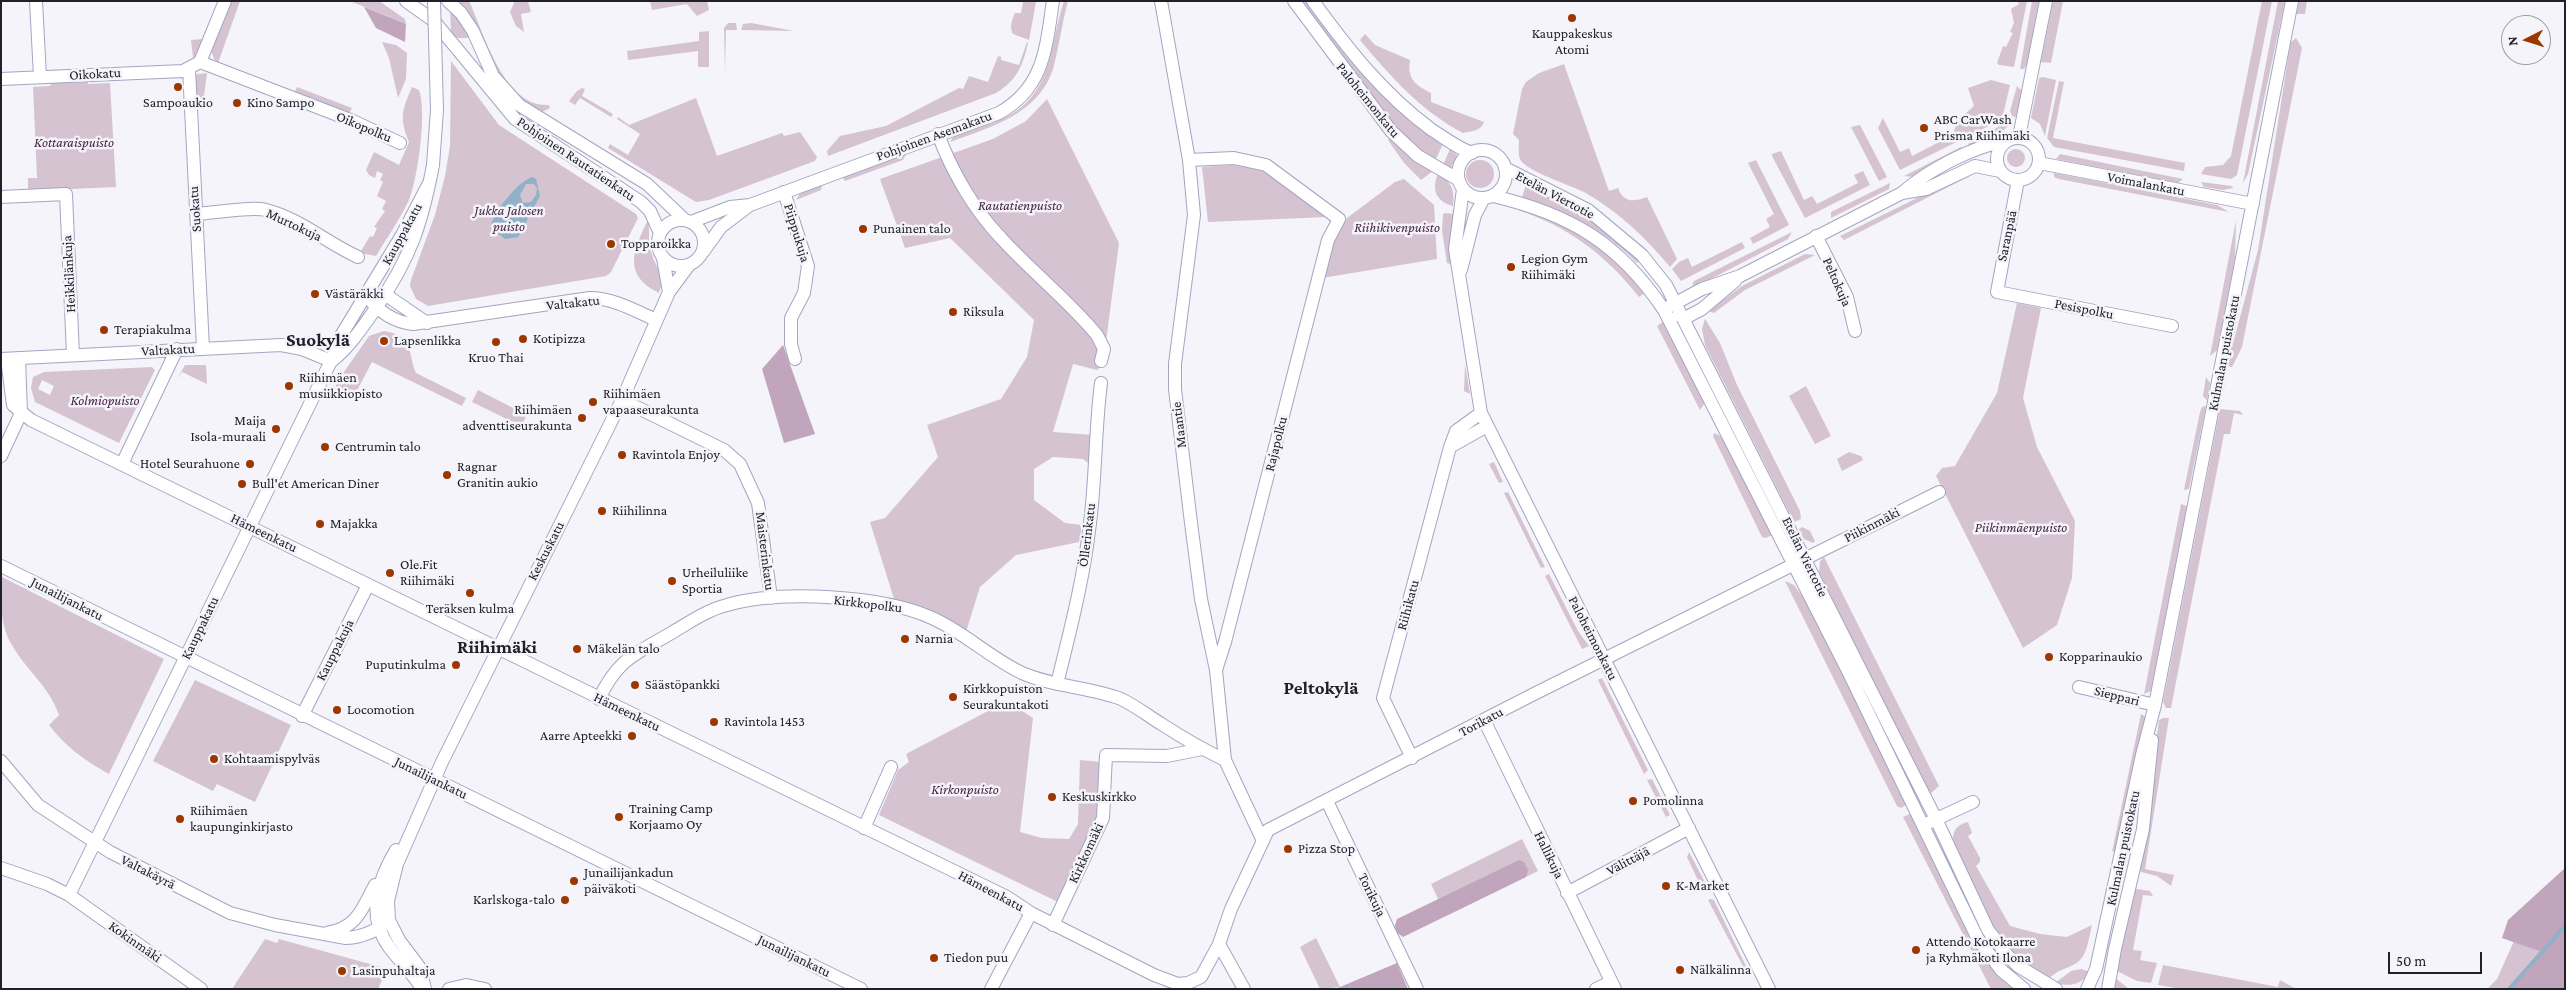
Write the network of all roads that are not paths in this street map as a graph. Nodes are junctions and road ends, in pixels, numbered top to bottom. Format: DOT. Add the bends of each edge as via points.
graph roads {
  1 [pos="36,1"];
  2 [pos="225,1"];
  3 [pos="406,1"];
  4 [pos="434,1"];
  5 [pos="448,1"];
  6 [pos="1161,1"];
  7 [pos="1294,1"];
  8 [pos="1313,1"];
  9 [pos="2046,1"];
  10 [pos="2292,1"];
  11 [pos="1053,2"];
  12 [pos="195,66"];
  13 [pos="40,77"];
  14 [pos="1,79"];
  15 [pos="938,134"];
  16 [pos="2019,137"];
  17 [pos="2006,141"];
  18 [pos="400,142"];
  19 [pos="1472,153"];
  20 [pos="1189,160"];
  21 [pos="2039,163"];
  22 [pos="1505,168"];
  23 [pos="2000,171"];
  24 [pos="2018,180"];
  25 [pos="428,185"];
  26 [pos="1461,185"];
  27 [pos="784,192"];
  28 [pos="1902,193"];
  29 [pos="1,197"];
  30 [pos="1488,197"];
  31 [pos="2253,204"];
  32 [pos="750,205"];
  33 [pos="196,214"];
  34 [pos="688,221"];
  35 [pos="660,233"];
  36 [pos="1816,236"];
  37 [pos="703,252"];
  38 [pos="358,257"];
  39 [pos="663,258"];
  40 [pos="689,265"];
  41 [pos="1460,273"];
  42 [pos="1740,276"];
  43 [pos="669,292"];
  44 [pos="1997,292"];
  45 [pos="366,295"];
  46 [pos="386,295"];
  47 [pos="1677,303"];
  48 [pos="376,308"];
  49 [pos="1664,310"];
  50 [pos="1685,318"];
  51 [pos="656,320"];
  52 [pos="427,323"];
  53 [pos="2172,326"];
  54 [pos="1855,331"];
  55 [pos="203,348"];
  56 [pos="177,349"];
  57 [pos="73,355"];
  58 [pos="9,359"];
  59 [pos="795,359"];
  60 [pos="331,361"];
  61 [pos="1100,361"];
  62 [pos="1101,382"];
  63 [pos="622,400"];
  64 [pos="21,413"];
  65 [pos="1481,413"];
  66 [pos="1487,426"];
  67 [pos="1450,447"];
  68 [pos="1,456"];
  69 [pos="122,464"];
  70 [pos="1939,492"];
  71 [pos="250,526"];
  72 [pos="1805,558"];
  73 [pos="1793,564"];
  74 [pos="1,566"];
  75 [pos="368,585"];
  76 [pos="771,598"];
  77 [pos="497,648"];
  78 [pos="185,658"];
  79 [pos="1603,659"];
  80 [pos="1216,670"];
  81 [pos="1057,684"];
  82 [pos="2079,687"];
  83 [pos="599,699"];
  84 [pos="2156,705"];
  85 [pos="302,716"];
  86 [pos="1484,720"];
  87 [pos="1202,749"];
  88 [pos="1412,758"];
  89 [pos="1225,760"];
  90 [pos="1,761"];
  91 [pos="891,767"];
  92 [pos="434,780"];
  93 [pos="1327,801"];
  94 [pos="1973,802"];
  95 [pos="420,809"];
  96 [pos="1936,819"];
  97 [pos="1924,825"];
  98 [pos="864,828"];
  99 [pos="1689,828"];
  100 [pos="1263,841"];
  101 [pos="94,844"];
  102 [pos="1,868"];
  103 [pos="383,872"];
  104 [pos="1567,893"];
  105 [pos="69,895"];
  106 [pos="1030,913"];
  107 [pos="355,921"];
  108 [pos="381,922"];
  109 [pos="1053,925"];
  110 [pos="322,934"];
  111 [pos="1220,944"];
  112 [pos="1613,985"];
  113 [pos="201,989"];
  114 [pos="424,989"];
  115 [pos="449,989"];
  116 [pos="485,989"];
  117 [pos="861,989"];
  118 [pos="991,989"];
  119 [pos="1244,989"];
  120 [pos="1417,989"];
  121 [pos="1596,989"];
  122 [pos="1770,989"];
  123 [pos="2024,989"];
  124 [pos="2056,989"];
  125 [pos="2087,989"];
  126 [pos="2108,989"];
  1 -- 13 [label="street"];
  2 -- 12 [label="street"];
  3 -- 35 [label="street, Pohjoinen Rautatienkatu" via="434,21 515,119 641,202 650,211"];
  4 -- 25 [label="street, Kauppakatu, bridge" via="436,110 433,165"];
  5 -- 34 [label="street, Pohjoinen Rautatienkatu" via="473,31 493,76 519,105 646,184"];
  6 -- 20 [label="street, Maantie"];
  7 -- 26 [label="street, Paloheimonkatu" via="1391,131 1418,156"];
  8 -- 19 [label="street, Paloheimonkatu" via="1383,89 1449,142"];
  9 -- 16 [label="street"];
  10 -- 31 [label="street, Kulmalan puistokatu"];
  11 -- 15 [label="street, Pohjoinen Asemakatu" via="1037,76 1023,97 999,113"];
  12 -- 13 [label="street, Oikokatu"];
  12 -- 18 [label="street, Oikopolku" via="353,121"];
  12 -- 33 [label="street, Suokatu"];
  13 -- 14 [label="street, Oikokatu"];
  15 -- 27 [label="street, Pohjoinen Asemakatu"];
  15 -- 61 [label="street" via="965,187 999,236 1098,335 1104,350"];
  16 -- 17 [label="street"];
  16 -- 21 [label="street" via="2035,147"];
  17 -- 23 [label="street" via="1996,154"];
  17 -- 28 [label="street" via="1990,144 1919,178"];
  19 -- 22 [label="street" via="1480,150 1490,152 1501,160"];
  19 -- 26 [label="street" via="1461,162"];
  20 -- 80 [label="street, Maantie" via="1194,216 1176,350 1175,389 1201,599"];
  20 -- 80 [label="street, Rajapolku" via="1234,158 1266,165 1339,220 1328,240"];
  21 -- 24 [label="street" via="2030,176"];
  21 -- 31 [label="street, Voimalankatu"];
  22 -- 30 [label="street" via="1503,186"];
  22 -- 47 [label="street, Etelän Viertotie" via="1588,210 1610,226 1654,268"];
  23 -- 24 [label="street" via="2006,177"];
  23 -- 28 [label="street" via="1975,166 1926,189"];
  24 -- 44 [label="street, Saranpää"];
  25 -- 45 [label="street, Kauppakatu"];
  25 -- 46 [label="street, Kauppakatu" via="416,239"];
  26 -- 30 [label="street" via="1474,197"];
  26 -- 41 [label="street, Paloheimonkatu" via="1455,249"];
  27 -- 32 [label="street, Pohjoinen Asemakatu"];
  27 -- 59 [label="street, Piippukuja" via="808,266 804,293 791,318 791,344"];
  28 -- 36 [label="street"];
  29 -- 57 [label="street, Heikkilänkuja" via="66,194"];
  30 -- 41 [label="street, Paloheimonkatu" via="1475,215"];
  30 -- 49 [label="street, Etelän Viertotie" via="1517,200 1546,210 1590,233 1628,264"];
  31 -- 84 [label="street, Kulmalan puistokatu"];
  32 -- 34 [label="street, Pohjoinen Asemakatu"];
  32 -- 37 [label="street, Pohjoinen Asemakatu" via="721,227"];
  33 -- 38 [label="street, Murtokuja" via="264,209 320,234 332,245"];
  33 -- 55 [label="street, Suokatu"];
  34 -- 35 [label="street" via="671,222"];
  34 -- 37 [label="street" via="704,238"];
  35 -- 39 [label="street" via="658,246"];
  36 -- 42 [label="street"];
  36 -- 54 [label="street, Peltokuja" via="1847,297"];
  37 -- 40 [label="street"];
  39 -- 40 [label="street" via="675,265"];
  39 -- 43 [label="street"];
  40 -- 43 [label="street, Keskuskatu"];
  41 -- 65 [label="street, Paloheimonkatu"];
  42 -- 47 [label="street" via="1702,289"];
  42 -- 50 [label="street" via="1702,310"];
  43 -- 51 [label="street, Keskuskatu"];
  44 -- 53 [label="street, Pesispolku"];
  45 -- 46 [label="street"];
  45 -- 48 [label="street, Valtakatu"];
  45 -- 60 [label="street, Kauppakatu" via="339,339"];
  46 -- 48 [label="street, Kauppakatu"];
  46 -- 52 [label="street"];
  47 -- 49 [label="street"];
  47 -- 50 [label="street, Etelän Viertotie"];
  48 -- 52 [label="street, Valtakatu" via="403,323"];
  48 -- 60 [label="street, Kauppakatu" via="349,346"];
  49 -- 50 [label="street"];
  49 -- 73 [label="street, Etelän Viertotie"];
  50 -- 72 [label="street, Etelän Viertotie"];
  51 -- 52 [label="street, Valtakatu" via="613,301 590,298"];
  51 -- 63 [label="street, Keskuskatu"];
  55 -- 56 [label="street, Valtakatu"];
  55 -- 60 [label="street, Valtakatu" via="281,345 302,349"];
  56 -- 57 [label="street, Valtakatu"];
  56 -- 69 [label="street"];
  57 -- 58 [label="street, Valtakatu"];
  58 -- 64 [label="street"];
  60 -- 71 [label="street, Kauppakatu"];
  62 -- 81 [label="street, Öllerinkatu" via="1090,524 1081,582"];
  63 -- 76 [label="street, Maisterinkatu" via="724,450 740,464 758,503"];
  63 -- 77 [label="street, Keskuskatu"];
  64 -- 68 [label="street"];
  64 -- 69 [label="street, Hämeenkatu"];
  65 -- 66 [label="street, Paloheimonkatu"];
  65 -- 67 [label="street, Riihikatu" via="1456,431"];
  66 -- 67 [label="street"];
  66 -- 79 [label="street, Paloheimonkatu"];
  67 -- 88 [label="street, Riihikatu" via="1382,698"];
  69 -- 71 [label="street, Hämeenkatu"];
  70 -- 72 [label="street, Piikinmäki"];
  71 -- 75 [label="street, Hämeenkatu"];
  71 -- 78 [label="street, Kauppakatu"];
  72 -- 73 [label="street, Torikatu"];
  72 -- 96 [label="street, Etelän Viertotie"];
  73 -- 79 [label="street, Torikatu"];
  73 -- 97 [label="street, Etelän Viertotie"];
  74 -- 78 [label="street, Junailijankatu"];
  75 -- 77 [label="street, Hämeenkatu"];
  75 -- 85 [label="street, Kauppakuja"];
  76 -- 81 [label="street, Kirkkopolku" via="833,598 906,608 948,626 1022,672"];
  76 -- 83 [label="street, Kirkkopolku" via="728,604 703,614 626,660 610,676"];
  77 -- 83 [label="street, Hämeenkatu"];
  77 -- 92 [label="street, Keskuskatu"];
  78 -- 85 [label="street, Junailijankatu"];
  78 -- 101 [label="street, Kauppakatu"];
  79 -- 86 [label="street, Torikatu"];
  79 -- 99 [label="street, Paloheimonkatu"];
  80 -- 89 [label="street, Maantie"];
  81 -- 87 [label="street, Kirkkopolku" via="1098,692 1135,706"];
  82 -- 84 [label="street, Sieppari"];
  83 -- 98 [label="street, Hämeenkatu"];
  84 -- 125 [label="street, Kulmalan puistokatu" via="2142,755 2096,969"];
  84 -- 126 [label="street, Kulmalan puistokatu" via="2143,829 2114,949"];
  85 -- 92 [label="street, Junailijankatu"];
  86 -- 88 [label="street, Torikatu"];
  86 -- 104 [label="street, Hallikuja"];
  87 -- 89 [label="street, Kirkkopolku"];
  87 -- 109 [label="street, Kirkkomäki" via="1166,756 1106,755 1103,818"];
  88 -- 93 [label="street, Torikatu"];
  89 -- 100 [label="street, Maantie"];
  90 -- 101 [label="street, Valtakäyrä" via="38,805"];
  91 -- 98 [label="street"];
  92 -- 95 [label="street, Keskuskatu"];
  92 -- 117 [label="street, Junailijankatu"];
  93 -- 100 [label="street, Torikatu" via="1271,828"];
  93 -- 120 [label="street, Torikuja"];
  94 -- 96 [label="street"];
  95 -- 103 [label="street, Keskuskatu"];
  95 -- 108 [label="street, Keskuskatu" via="392,880"];
  96 -- 97 [label="street"];
  96 -- 124 [label="street, Etelän Viertotie" via="1997,944 2018,966"];
  97 -- 123 [label="street, Etelän Viertotie" via="1978,939 1989,957"];
  98 -- 106 [label="street, Hämeenkatu" via="1007,897"];
  99 -- 104 [label="street, Välittäjä"];
  99 -- 122 [label="street, Paloheimonkatu"];
  100 -- 111 [label="street, Torikatu" via="1231,909"];
  101 -- 105 [label="street, Kauppakatu"];
  101 -- 110 [label="street, Valtakäyrä" via="230,913"];
  102 -- 105 [label="street, Kokinmäki"];
  103 -- 107 [label="street"];
  103 -- 108 [label="street, Keskuskatu" via="376,897"];
  104 -- 112 [label="street, Hallikuja"];
  105 -- 113 [label="street, Kokinmäki"];
  106 -- 109 [label="street, Hämeenkatu"];
  106 -- 118 [label="street"];
  107 -- 108 [label="street"];
  107 -- 110 [label="street"];
  108 -- 110 [label="street, Valtakäyrä" via="356,937"];
  108 -- 114 [label="street" via="390,948"];
  109 -- 111 [label="street, Hämeenkatu" via="1178,984 1201,977"];
  111 -- 119 [label="street"];
  112 -- 121 [label="street"];
  115 -- 116 [label="street" via="466,986"];
}
